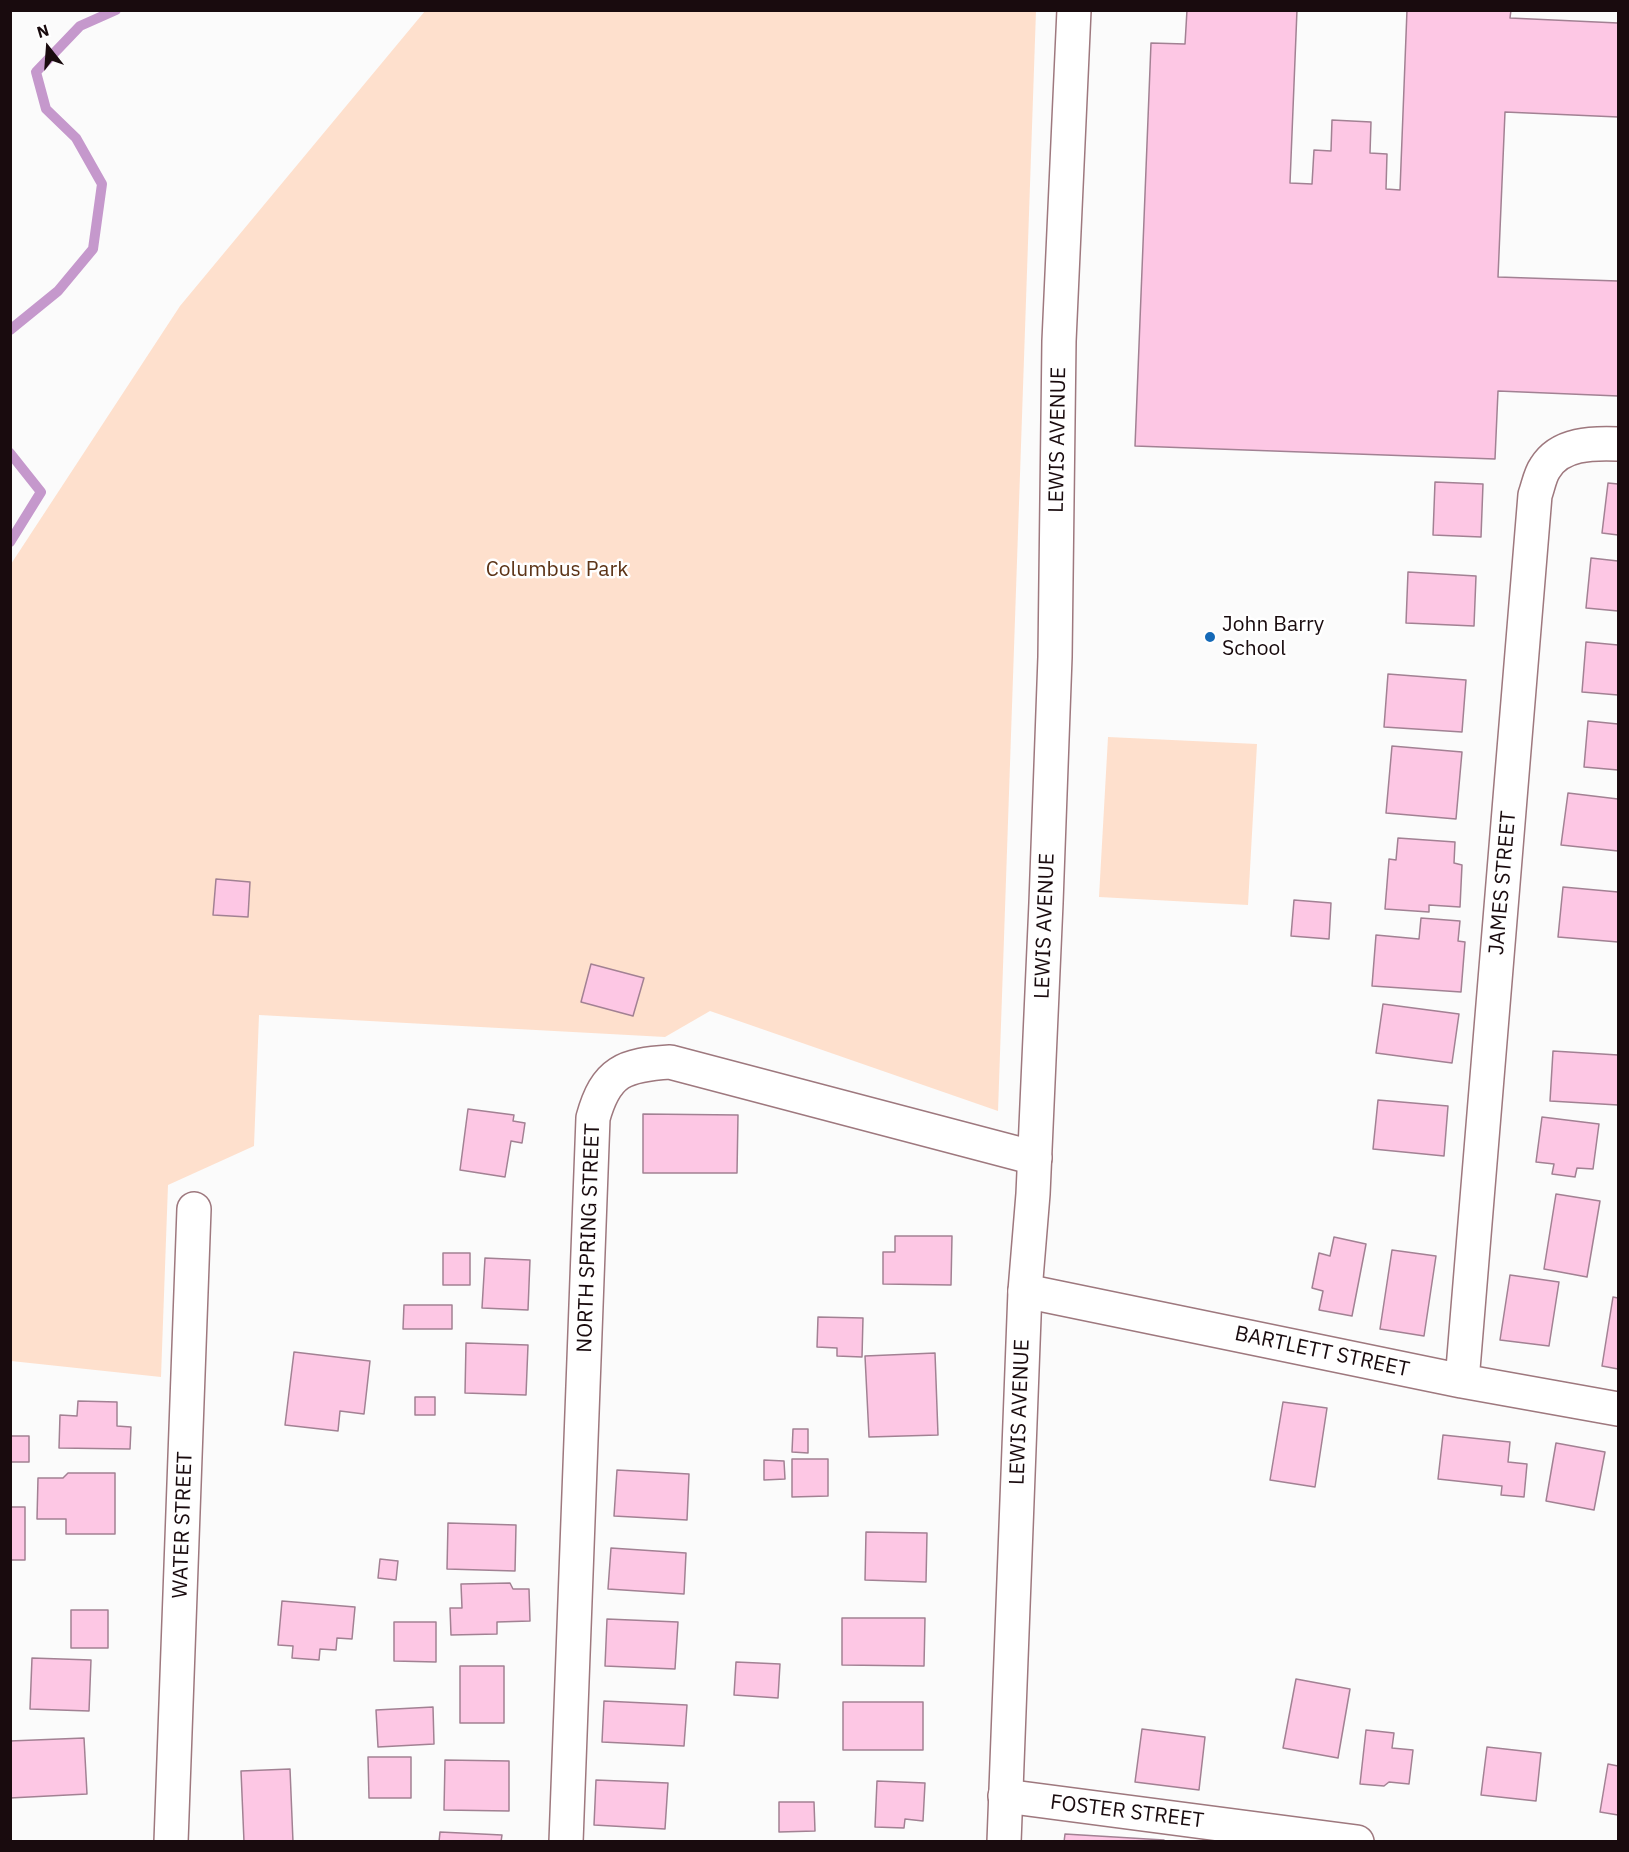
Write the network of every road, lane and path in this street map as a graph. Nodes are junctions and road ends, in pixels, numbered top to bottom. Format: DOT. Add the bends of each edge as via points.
graph roads {
  1 [pos="1074,10"];
  2 [pos="1618,444"];
  3 [pos="1035,1158"];
  4 [pos="194,1209"];
  5 [pos="1025,1291"];
  6 [pos="1462,1381"];
  7 [pos="1618,1409"];
  8 [pos="1005,1796"];
  9 [pos="171,1842"];
  10 [pos="566,1842"];
  11 [pos="1004,1842"];
  12 [pos="1357,1842"];
  1 -- 3 [label="street, LEWIS AVENUE" via="1059,341 1055,657"];
  2 -- 6 [label="street, JAMES STREET" via="1590,443 1564,450 1545,467 1535,495"];
  3 -- 5 [label="street, LEWIS AVENUE"];
  3 -- 10 [label="street, NORTH SPRING STREET" via="670,1062 642,1064 619,1073 600,1091 593,1118"];
  4 -- 9 [label="street, WATER STREET"];
  5 -- 6 [label="street, BARTLETT STREET"];
  5 -- 8 [label="street, LEWIS AVENUE"];
  6 -- 7 [label="street, BARTLETT STREET"];
  8 -- 11 [label="street, LEWIS AVENUE"];
  8 -- 12 [label="street, FOSTER STREET"];
}
